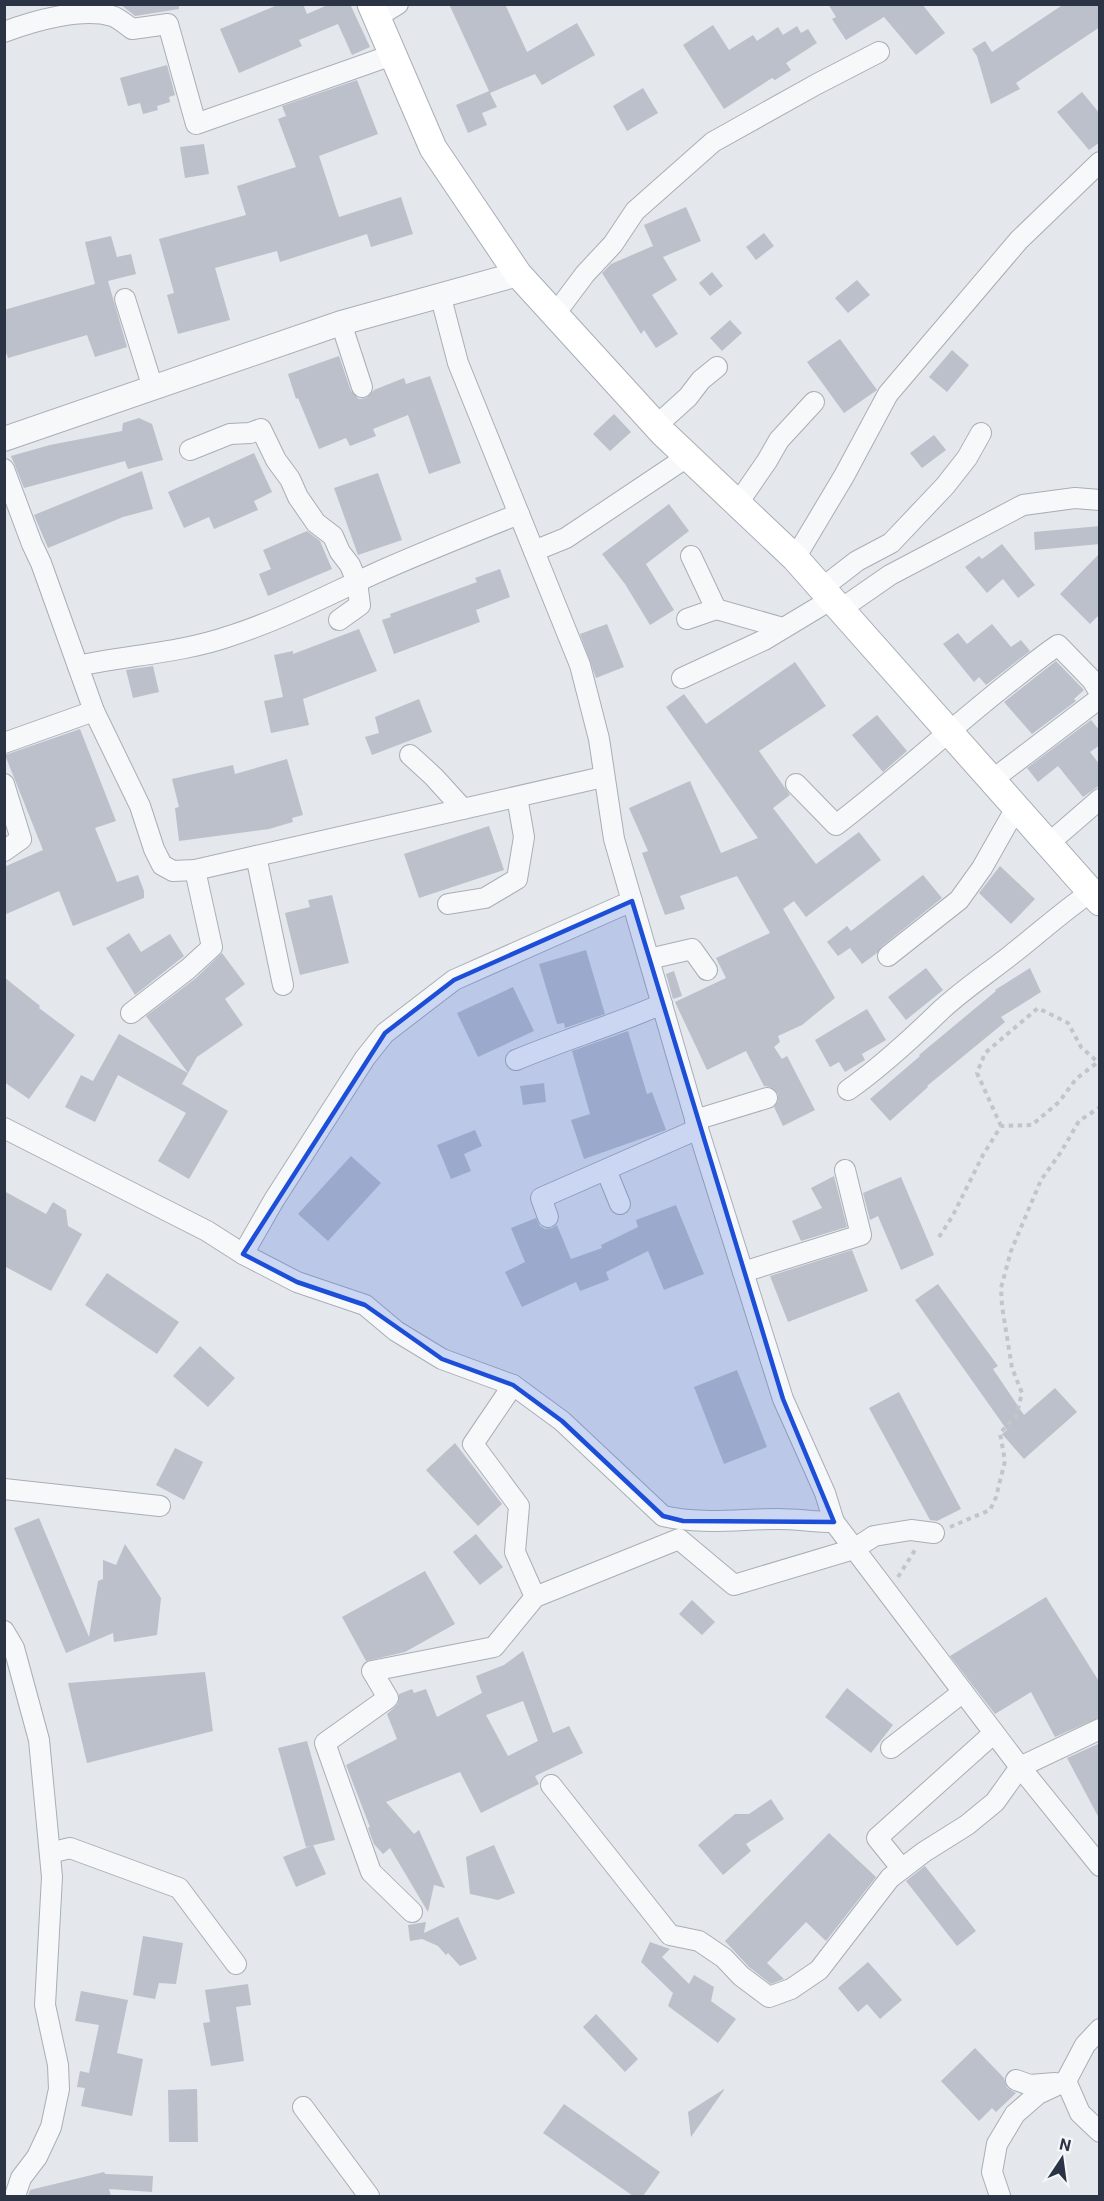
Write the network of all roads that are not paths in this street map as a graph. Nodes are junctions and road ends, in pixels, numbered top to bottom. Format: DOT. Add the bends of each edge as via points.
graph roads {
  1 [pos="96,4"];
  2 [pos="382,9"];
  3 [pos="74,13"];
  4 [pos="4,32"];
  5 [pos="879,52"];
  6 [pos="392,55"];
  7 [pos="1100,162"];
  8 [pos="518,274"];
  9 [pos="440,294"];
  10 [pos="125,299"];
  11 [pos="555,314"];
  12 [pos="342,323"];
  13 [pos="717,367"];
  14 [pos="362,387"];
  15 [pos="153,388"];
  16 [pos="814,402"];
  17 [pos="656,426"];
  18 [pos="981,433"];
  19 [pos="4,439"];
  20 [pos="190,450"];
  21 [pos="687,457"];
  22 [pos="4,469"];
  23 [pos="1100,500"];
  24 [pos="738,504"];
  25 [pos="519,514"];
  26 [pos="534,551"];
  27 [pos="691,556"];
  28 [pos="795,558"];
  29 [pos="357,582"];
  30 [pos="831,598"];
  31 [pos="716,609"];
  32 [pos="687,619"];
  33 [pos="339,620"];
  34 [pos="783,628"];
  35 [pos="78,666"];
  36 [pos="682,678"];
  37 [pos="1100,695"];
  38 [pos="94,711"];
  39 [pos="948,731"];
  40 [pos="4,743"];
  41 [pos="410,755"];
  42 [pos="603,777"];
  43 [pos="992,780"];
  44 [pos="4,784"];
  45 [pos="796,784"];
  46 [pos="517,797"];
  47 [pos="1100,799"];
  48 [pos="1016,808"];
  49 [pos="463,809"];
  50 [pos="1048,844"];
  51 [pos="4,851"];
  52 [pos="256,856"];
  53 [pos="195,870"];
  54 [pos="1095,897"];
  55 [pos="632,901"];
  56 [pos="448,904"];
  57 [pos="888,956"];
  58 [pos="649,959"];
  59 [pos="708,970"];
  60 [pos="283,985"];
  61 [pos="662,1004"];
  62 [pos="130,1013"];
  63 [pos="516,1060"];
  64 [pos="848,1090"];
  65 [pos="767,1098"];
  66 [pos="697,1124"];
  67 [pos="4,1128"];
  68 [pos="606,1170"];
  69 [pos="845,1170"];
  70 [pos="620,1204"];
  71 [pos="548,1216"];
  72 [pos="243,1254"];
  73 [pos="743,1272"];
  74 [pos="513,1385"];
  75 [pos="4,1489"];
  76 [pos="160,1506"];
  77 [pos="834,1522"];
  78 [pos="934,1533"];
  79 [pos="854,1549"];
  80 [pos="535,1597"];
  81 [pos="4,1631"];
  82 [pos="963,1692"];
  83 [pos="1100,1729"];
  84 [pos="994,1733"];
  85 [pos="891,1748"];
  86 [pos="1020,1767"];
  87 [pos="551,1785"];
  88 [pos="50,1853"];
  89 [pos="1100,1866"];
  90 [pos="902,1869"];
  91 [pos="412,1912"];
  92 [pos="236,1964"];
  93 [pos="1100,2029"];
  94 [pos="1016,2080"];
  95 [pos="1066,2081"];
  96 [pos="303,2107"];
  97 [pos="1100,2132"];
  98 [pos="15,2196"];
  99 [pos="369,2196"];
  100 [pos="1000,2196"];
  1 -- 3 [label="street"];
  2 -- 6 [label="main road"];
  3 -- 4 [label="street"];
  3 -- 6 [label="street" via="112,16 132,29 168,24 196,124"];
  5 -- 11 [label="street" via="713,142 635,211"];
  6 -- 8 [label="main road" via="433,147"];
  7 -- 28 [label="street" via="1019,240 888,394"];
  8 -- 9 [label="street"];
  8 -- 11 [label="main road"];
  9 -- 12 [label="street"];
  9 -- 25 [label="street" via="458,363"];
  10 -- 15 [label="street"];
  11 -- 17 [label="main road"];
  12 -- 14 [label="street"];
  12 -- 15 [label="street"];
  13 -- 17 [label="street"];
  15 -- 19 [label="street"];
  16 -- 24 [label="street" via="778,440"];
  17 -- 21 [label="main road"];
  18 -- 30 [label="street" via="945,486 891,543 857,561"];
  20 -- 29 [label="street" via="230,434 261,429 298,497 316,523 333,536"];
  21 -- 24 [label="main road"];
  21 -- 26 [label="street" via="566,538"];
  22 -- 35 [label="street"];
  23 -- 30 [label="street" via="1074,498 1023,505 890,575"];
  24 -- 28 [label="main road"];
  25 -- 26 [label="street"];
  25 -- 29 [label="street"];
  26 -- 42 [label="street" via="580,665 599,739"];
  27 -- 31 [label="street"];
  28 -- 30 [label="main road"];
  29 -- 33 [label="street" via="360,605"];
  29 -- 35 [label="street" via="230,636 184,649"];
  30 -- 34 [label="street"];
  30 -- 39 [label="main road"];
  31 -- 32 [label="street"];
  31 -- 34 [label="street"];
  34 -- 36 [label="street"];
  35 -- 38 [label="street"];
  37 -- 39 [label="street" via="1092,680 1058,645"];
  37 -- 43 [label="street"];
  38 -- 40 [label="street"];
  38 -- 53 [label="street" via="140,806 162,865 173,871"];
  39 -- 43 [label="main road"];
  39 -- 45 [label="street" via="836,825"];
  41 -- 49 [label="street"];
  42 -- 46 [label="street"];
  42 -- 55 [label="street" via="614,839"];
  43 -- 48 [label="main road"];
  44 -- 51 [label="street" via="21,839"];
  46 -- 49 [label="street"];
  46 -- 56 [label="street" via="524,837 517,879 485,898"];
  47 -- 50 [label="street"];
  48 -- 50 [label="main road"];
  48 -- 57 [label="street" via="959,900"];
  49 -- 52 [label="street"];
  50 -- 54 [label="main road"];
  52 -- 53 [label="street"];
  52 -- 60 [label="street"];
  53 -- 62 [label="street" via="212,947"];
  54 -- 64 [label="street" via="1065,910"];
  55 -- 58 [label="street"];
  55 -- 72 [label="street" via="454,980 385,1033 352,1077"];
  58 -- 59 [label="street" via="692,949"];
  58 -- 61 [label="street"];
  61 -- 63 [label="street"];
  61 -- 66 [label="street"];
  65 -- 66 [label="street"];
  66 -- 68 [label="street"];
  66 -- 73 [label="street"];
  67 -- 72 [label="street" via="207,1231"];
  68 -- 70 [label="street"];
  68 -- 71 [label="street" via="541,1198"];
  69 -- 73 [label="street" via="861,1235"];
  72 -- 74 [label="street" via="297,1282 365,1305 396,1331 442,1359"];
  73 -- 77 [label="street" via="783,1399"];
  74 -- 77 [label="street" via="562,1421 663,1516 683,1521"];
  74 -- 80 [label="street" via="473,1444 519,1506 515,1552"];
  75 -- 76 [label="street"];
  77 -- 79 [label="street"];
  78 -- 79 [label="street" via="911,1530 874,1536"];
  79 -- 80 [label="street" via="734,1585 679,1539"];
  79 -- 82 [label="street"];
  80 -- 91 [label="street" via="494,1647 372,1671 388,1698 325,1743 371,1872"];
  81 -- 88 [label="street" via="14,1648 39,1740"];
  82 -- 84 [label="street"];
  82 -- 85 [label="street"];
  83 -- 86 [label="street"];
  84 -- 86 [label="street"];
  84 -- 90 [label="street" via="877,1838"];
  86 -- 89 [label="street"];
  86 -- 90 [label="street" via="995,1802"];
  87 -- 90 [label="street" via="670,1935 699,1941 769,1997 791,1989 819,1970 890,1878"];
  88 -- 92 [label="street" via="70,1848 179,1888"];
  88 -- 98 [label="street" via="45,2005 59,2089 51,2127 37,2157 21,2178"];
  93 -- 95 [label="street" via="1085,2045"];
  94 -- 95 [label="street" via="1030,2085"];
  95 -- 97 [label="street" via="1080,2113"];
  95 -- 100 [label="street" via="1038,2094 1015,2114 997,2144 992,2172"];
  96 -- 99 [label="street"];
}
